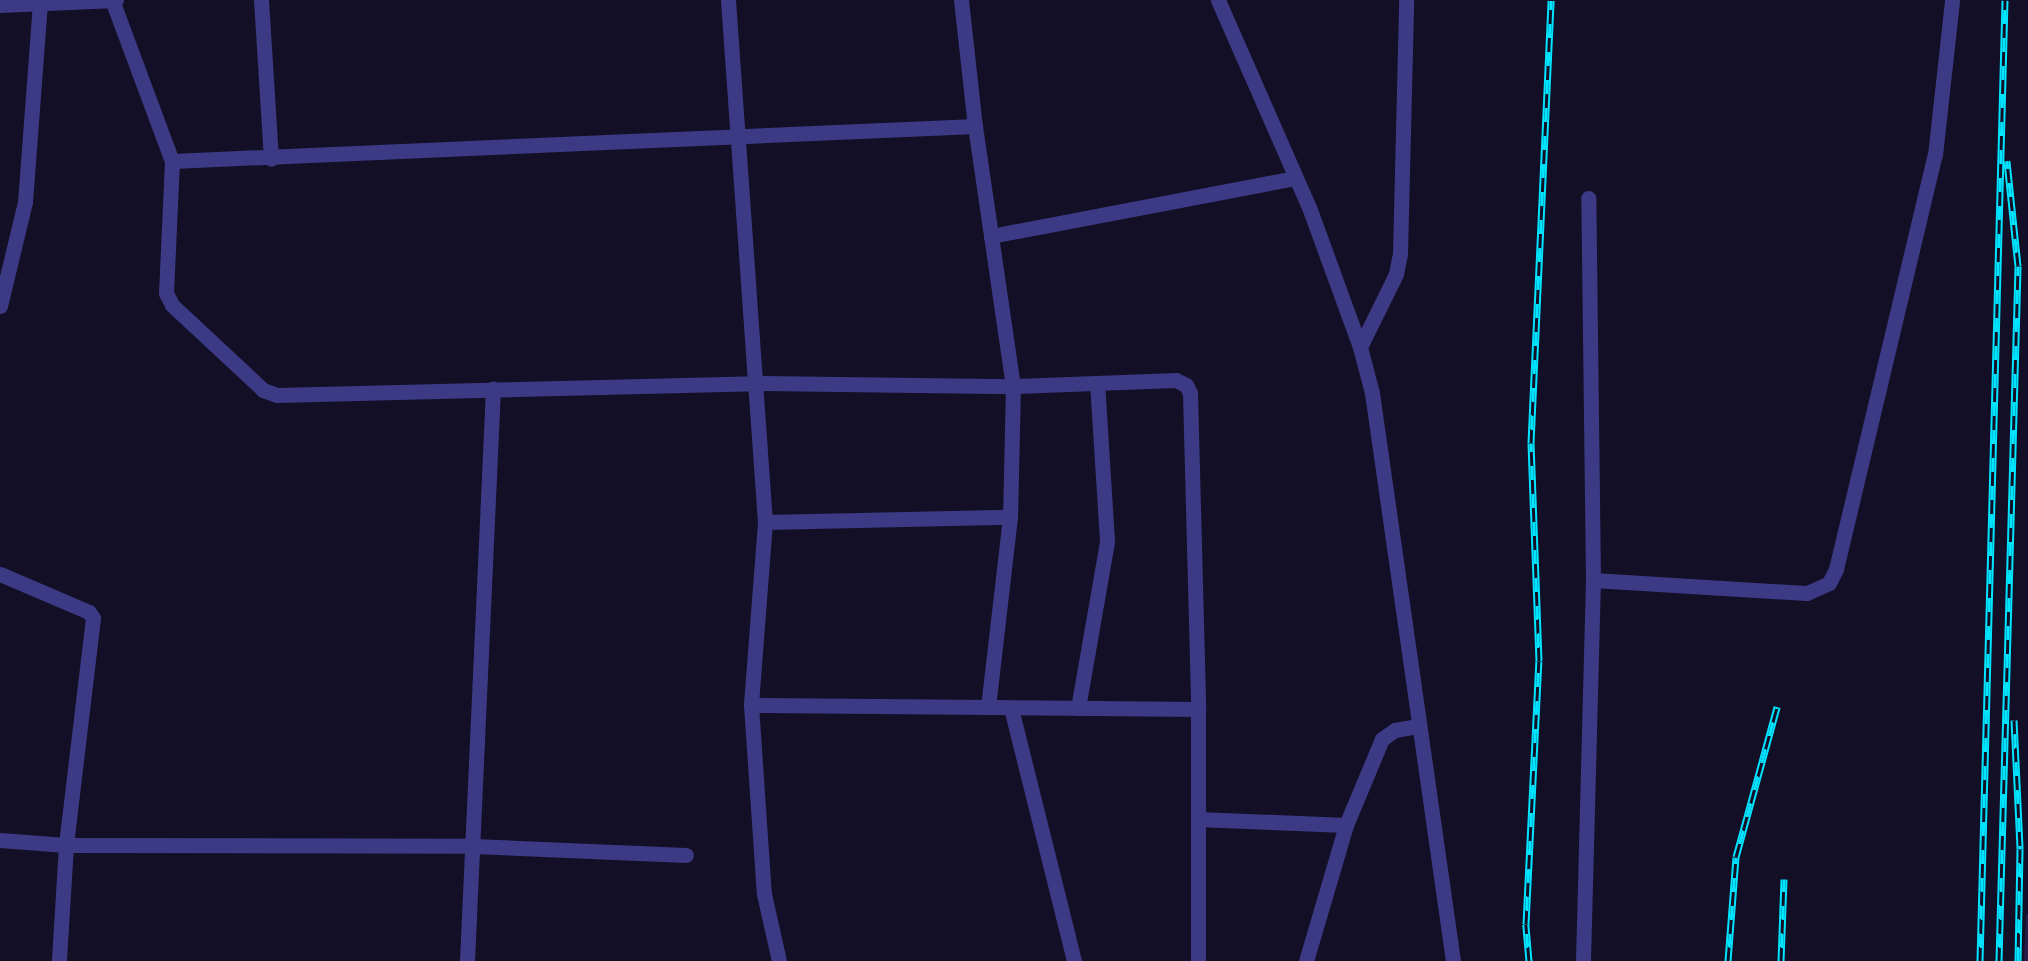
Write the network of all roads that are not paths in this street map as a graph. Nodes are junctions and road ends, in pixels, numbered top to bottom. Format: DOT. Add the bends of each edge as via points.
graph roads {
  1 [pos="95,0"];
  2 [pos="114,0"];
  3 [pos="261,0"];
  4 [pos="728,0"];
  5 [pos="961,0"];
  6 [pos="1218,0"];
  7 [pos="1406,0"];
  8 [pos="1952,0"];
  9 [pos="3,3"];
  10 [pos="40,3"];
  11 [pos="975,126"];
  12 [pos="739,139"];
  13 [pos="271,159"];
  14 [pos="172,161"];
  15 [pos="1296,178"];
  16 [pos="1588,198"];
  17 [pos="991,236"];
  18 [pos="0,306"];
  19 [pos="1360,347"];
  20 [pos="756,383"];
  21 [pos="1097,384"];
  22 [pos="1013,386"];
  23 [pos="494,389"];
  24 [pos="1010,518"];
  25 [pos="765,522"];
  26 [pos="0,574"];
  27 [pos="1593,580"];
  28 [pos="751,705"];
  29 [pos="988,707"];
  30 [pos="1011,708"];
  31 [pos="1077,708"];
  32 [pos="1198,709"];
  33 [pos="1417,726"];
  34 [pos="1198,819"];
  35 [pos="1346,825"];
  36 [pos="0,840"];
  37 [pos="66,845"];
  38 [pos="473,846"];
  39 [pos="686,855"];
  40 [pos="59,961"];
  41 [pos="467,961"];
  42 [pos="780,961"];
  43 [pos="1074,961"];
  44 [pos="1198,961"];
  45 [pos="1306,961"];
  46 [pos="1453,961"];
  47 [pos="1583,961"];
  1 -- 2 [label="street"];
  1 -- 10 [label="street"];
  2 -- 14 [label="street"];
  3 -- 13 [label="street"];
  4 -- 12 [label="street"];
  5 -- 11 [label="street"];
  6 -- 15 [label="street"];
  7 -- 19 [label="street" via="1400,254 1392,282"];
  8 -- 27 [label="street" via="1935,155 1836,569 1829,583 1807,593"];
  9 -- 10 [label="street"];
  10 -- 18 [label="street" via="25,202"];
  11 -- 12 [label="street"];
  11 -- 17 [label="street"];
  12 -- 13 [label="street"];
  12 -- 20 [label="street"];
  13 -- 14 [label="street"];
  14 -- 23 [label="street" via="166,293 172,305 262,390 277,394"];
  15 -- 17 [label="street"];
  15 -- 19 [label="street"];
  16 -- 27 [label="street"];
  17 -- 22 [label="street"];
  19 -- 33 [label="street" via="1372,393"];
  20 -- 22 [label="street"];
  20 -- 23 [label="street"];
  20 -- 25 [label="street"];
  21 -- 22 [label="street"];
  21 -- 31 [label="street" via="1107,541"];
  21 -- 32 [label="street" via="1176,380 1191,393"];
  22 -- 24 [label="street"];
  23 -- 38 [label="street"];
  24 -- 25 [label="street"];
  24 -- 29 [label="street"];
  25 -- 28 [label="street"];
  26 -- 37 [label="street" via="89,612 93,618"];
  27 -- 47 [label="street"];
  28 -- 29 [label="street"];
  28 -- 42 [label="street" via="764,894"];
  29 -- 30 [label="street"];
  30 -- 31 [label="street"];
  30 -- 43 [label="street"];
  31 -- 32 [label="street"];
  32 -- 34 [label="street"];
  33 -- 35 [label="street" via="1395,730 1382,739"];
  33 -- 46 [label="street"];
  34 -- 35 [label="street"];
  34 -- 44 [label="street"];
  35 -- 45 [label="street"];
  36 -- 37 [label="street"];
  37 -- 38 [label="street"];
  37 -- 40 [label="street"];
  38 -- 39 [label="street"];
  38 -- 41 [label="street"];
}
